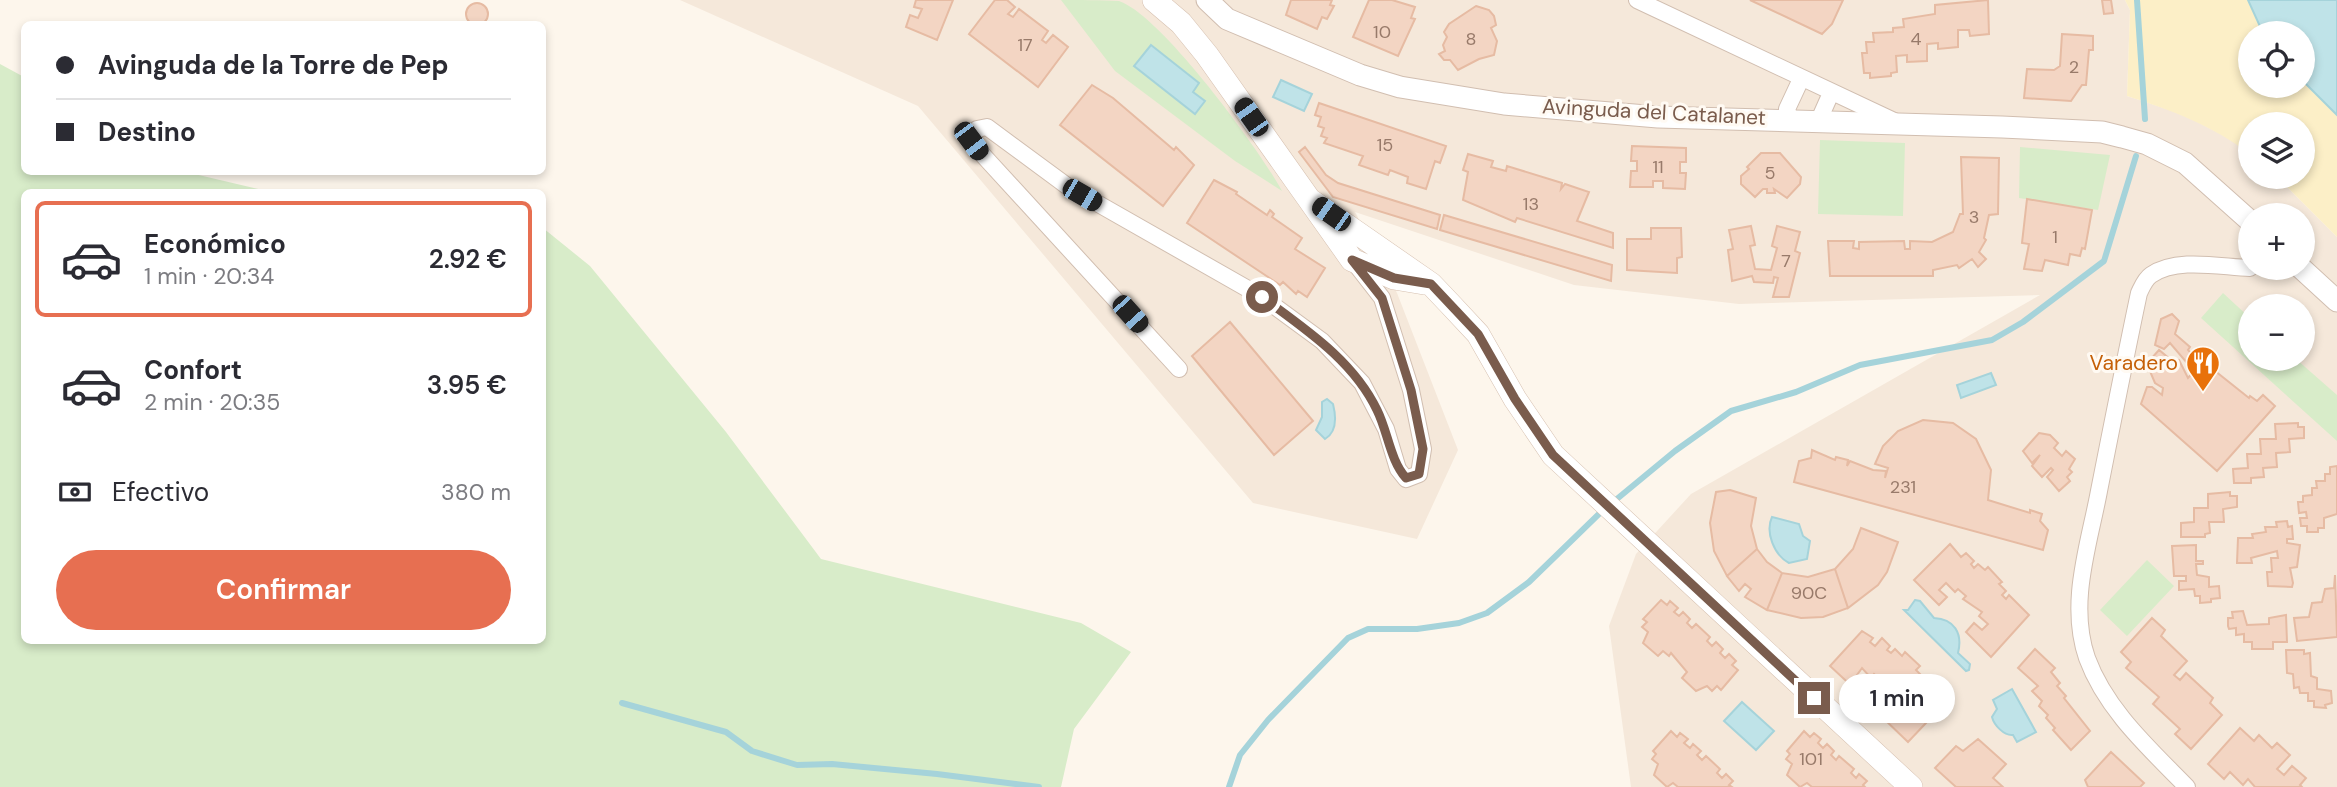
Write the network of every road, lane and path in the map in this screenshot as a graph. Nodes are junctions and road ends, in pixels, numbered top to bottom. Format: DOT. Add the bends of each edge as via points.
graph roads {
  1 [pos="1154,0"];
  2 [pos="1207,0"];
  3 [pos="1637,0"];
  4 [pos="1801,79"];
  5 [pos="1831,93"];
  6 [pos="1790,119"];
  7 [pos="1819,120"];
  8 [pos="1899,123"];
  9 [pos="1310,200"];
  10 [pos="2238,209"];
  11 [pos="1352,260"];
  12 [pos="2238,267"];
  13 [pos="2314,280"];
  14 [pos="1431,284"];
  15 [pos="2337,301"];
  16 [pos="1179,369"];
  17 [pos="1911,787"];
  18 [pos="2187,787"];
  1 -- 9 [label="main road" via="1207,55"];
  2 -- 6 [label="street, Avinguda del Catalanet" via="1227,19 1400,87 1504,104 1658,117"];
  3 -- 4 [label="street"];
  4 -- 5 [label="street"];
  4 -- 6 [label="street" via="1787,109"];
  5 -- 7 [label="street"];
  5 -- 8 [label="street"];
  6 -- 7 [label="street, Avinguda del Catalanet"];
  7 -- 8 [label="street, Avinguda del Catalanet"];
  8 -- 10 [label="street, Avinguda del Catalanet" via="2112,134 2147,144 2185,163"];
  9 -- 11 [label="main road"];
  9 -- 14 [label="main road"];
  11 -- 14 [label="main road" via="1394,278"];
  11 -- 16 [label="street" via="1382,298 1411,390 1423,449 1419,474 1406,478 1362,383 1322,341 1262,297 1067,186 987,127 977,129 971,141 981,153"];
  12 -- 18 [label="street" via="2165,268 2148,276 2139,293 2082,569 2080,622 2087,657 2127,724"];
  13 -- 15 [label="street"];
  14 -- 17 [label="main road" via="1478,334 1553,455"];
}
